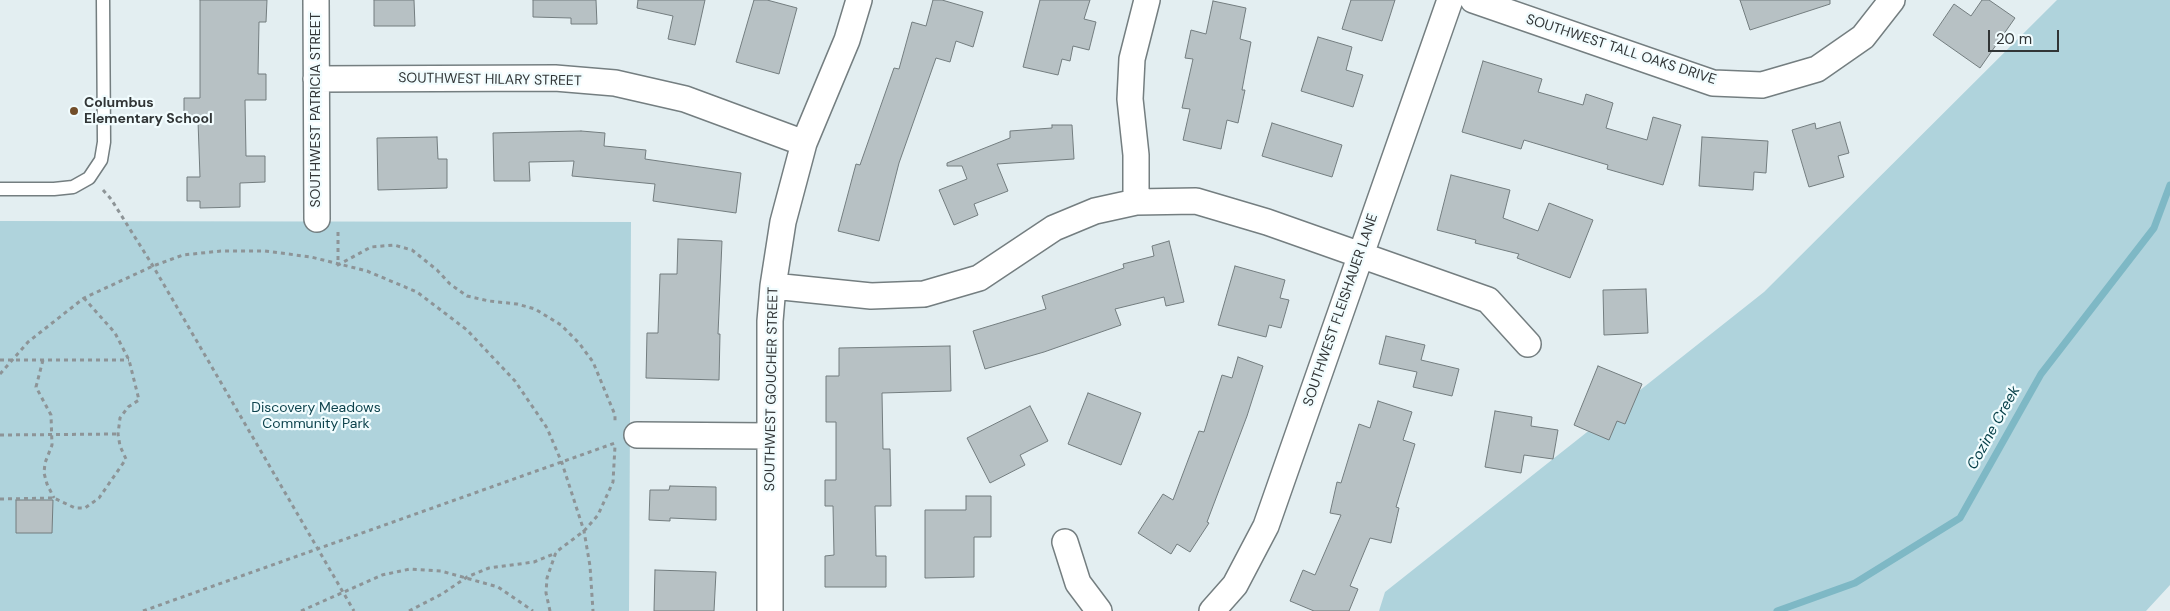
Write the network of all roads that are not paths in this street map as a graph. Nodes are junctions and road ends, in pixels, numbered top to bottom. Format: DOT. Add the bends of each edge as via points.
graph roads {
  1 [pos="103,0"];
  2 [pos="316,0"];
  3 [pos="859,0"];
  4 [pos="1147,0"];
  5 [pos="1450,0"];
  6 [pos="1473,0"];
  7 [pos="1892,0"];
  8 [pos="316,79"];
  9 [pos="804,143"];
  10 [pos="0,189"];
  11 [pos="1136,202"];
  12 [pos="317,219"];
  13 [pos="1360,254"];
  14 [pos="773,286"];
  15 [pos="1528,344"];
  16 [pos="770,436"];
  17 [pos="623,438"];
  18 [pos="1065,542"];
  19 [pos="770,611"];
  20 [pos="1099,611"];
  21 [pos="1212,611"];
  1 -- 10 [label="lane" via="104,142 101,160 90,178 74,187"];
  2 -- 8 [label="street, SOUTHWEST PATRICIA STREET"];
  3 -- 9 [label="street, SOUTHWEST GOUCHER STREET" via="847,40"];
  4 -- 11 [label="street" via="1132,59 1130,99 1136,155"];
  5 -- 13 [label="street, SOUTHWEST FLEISHAUER LANE"];
  6 -- 7 [label="street, SOUTHWEST TALL OAKS DRIVE" via="1713,83 1762,85 1817,69 1863,37"];
  8 -- 9 [label="street, SOUTHWEST HILARY STREET" via="555,78 615,83 685,99"];
  8 -- 12 [label="street, SOUTHWEST PATRICIA STREET"];
  9 -- 14 [label="street, SOUTHWEST GOUCHER STREET" via="783,222"];
  11 -- 13 [label="street" via="1196,201"];
  11 -- 14 [label="street" via="1095,211 1054,228 979,278 924,294 871,296"];
  13 -- 15 [label="street" via="1488,300"];
  13 -- 21 [label="street, SOUTHWEST FLEISHAUER LANE" via="1266,526 1235,586"];
  14 -- 16 [label="street, SOUTHWEST GOUCHER STREET"];
  16 -- 17 [label="street"];
  16 -- 19 [label="street, SOUTHWEST GOUCHER STREET"];
  18 -- 20 [label="street" via="1078,584"];
}
